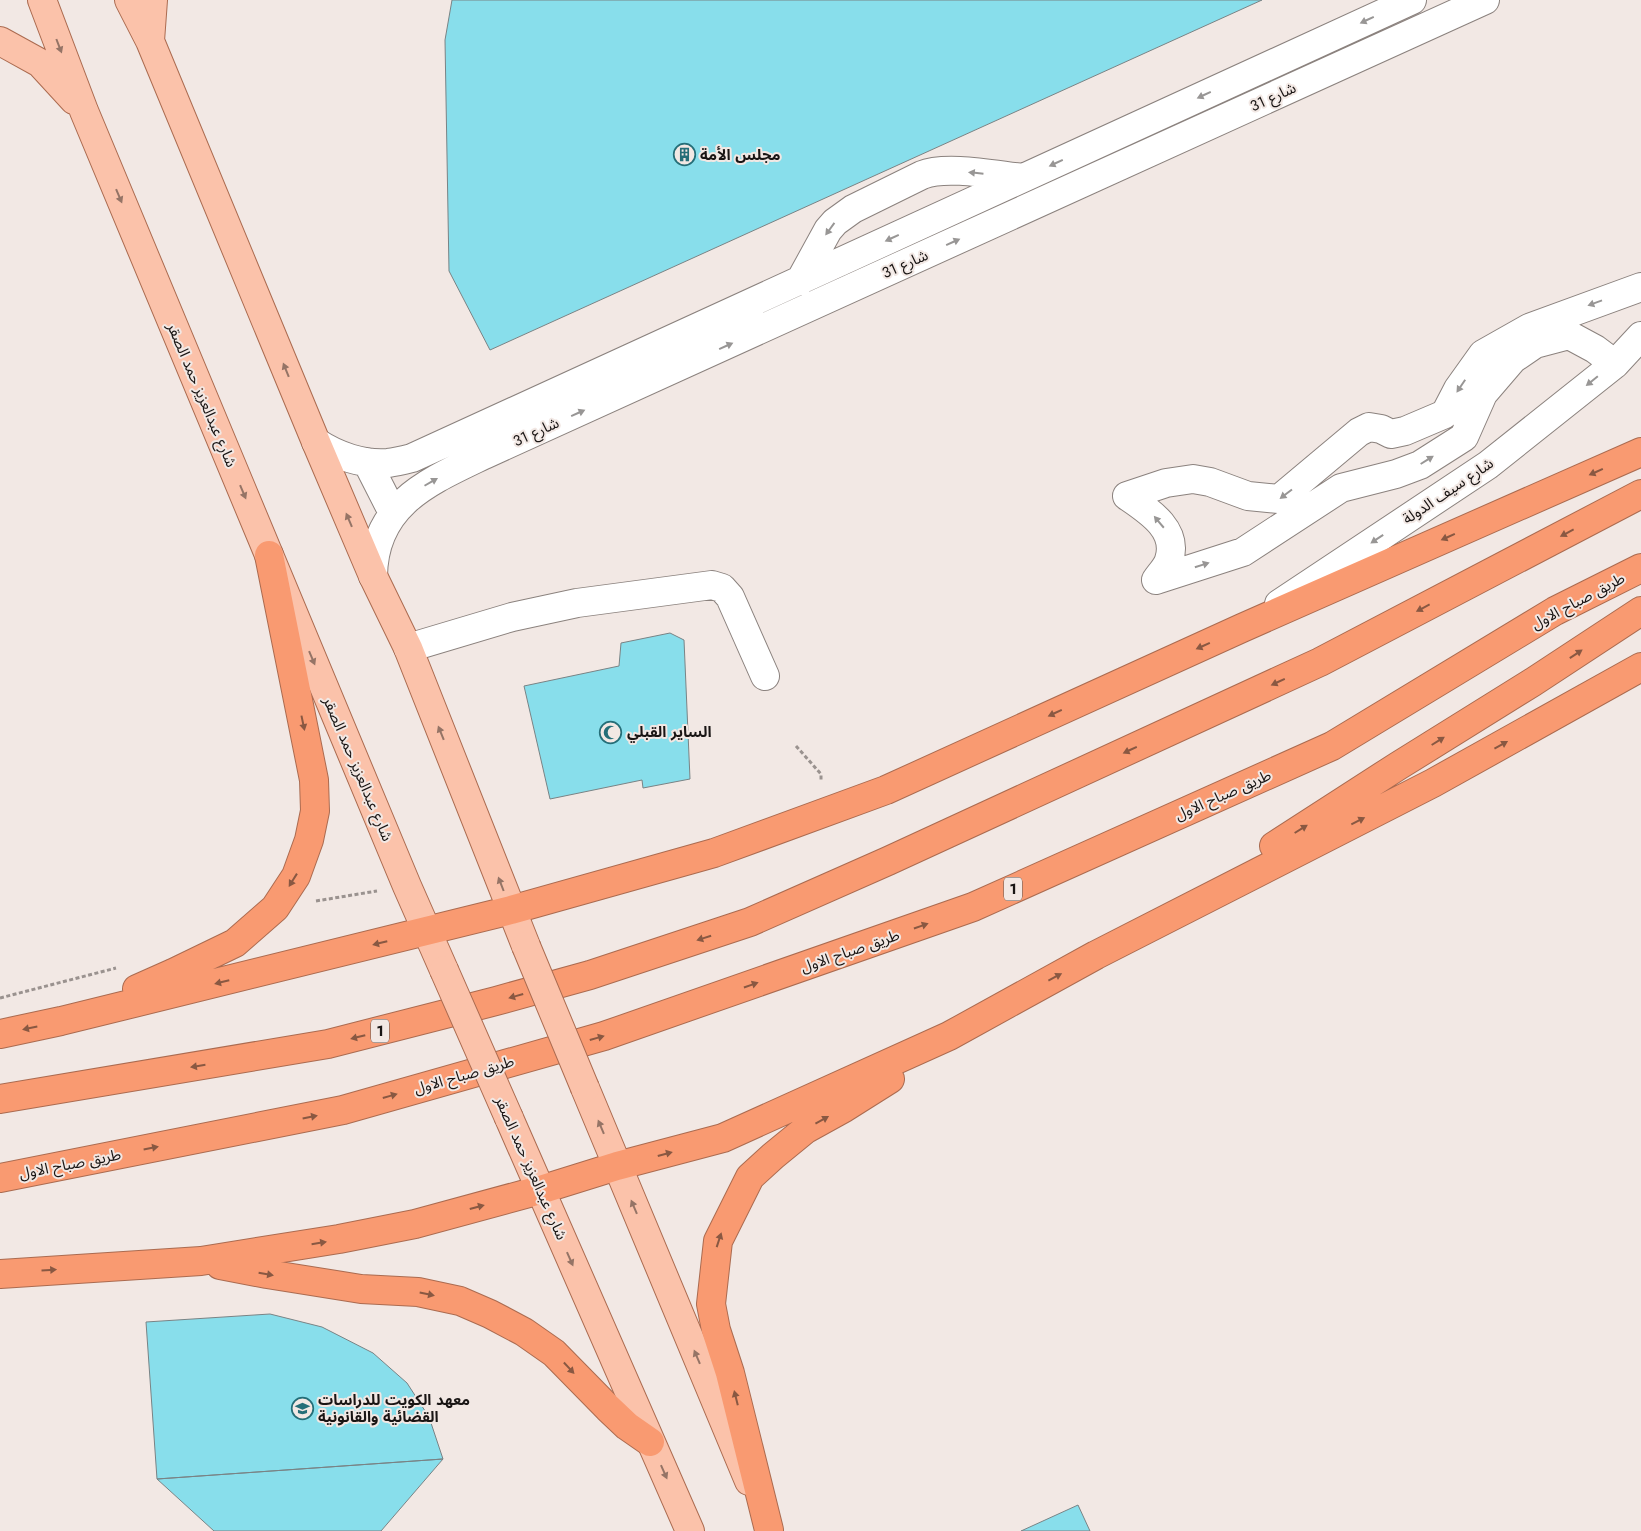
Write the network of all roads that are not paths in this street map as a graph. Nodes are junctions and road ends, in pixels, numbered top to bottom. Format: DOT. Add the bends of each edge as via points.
graph roads {
  1 [pos="42,0"];
  2 [pos="129,0"];
  3 [pos="153,0"];
  4 [pos="1412,0"];
  5 [pos="1485,0"];
  6 [pos="0,41"];
  7 [pos="150,41"];
  8 [pos="1240,79"];
  9 [pos="1252,106"];
  10 [pos="84,111"];
  11 [pos="1024,178"];
  12 [pos="852,257"];
  13 [pos="800,281"];
  14 [pos="864,283"];
  15 [pos="1641,286"];
  16 [pos="1641,336"];
  17 [pos="1615,364"];
  18 [pos="538,401"];
  19 [pos="550,425"];
  20 [pos="1398,433"];
  21 [pos="316,442"];
  22 [pos="1641,452"];
  23 [pos="367,462"];
  24 [pos="1323,463"];
  25 [pos="1396,474"];
  26 [pos="1341,488"];
  27 [pos="1641,494"];
  28 [pos="393,513"];
  29 [pos="269,555"];
  30 [pos="1641,568"];
  31 [pos="373,576"];
  32 [pos="1641,611"];
  33 [pos="1242,628"];
  34 [pos="408,648"];
  35 [pos="1641,667"];
  36 [pos="765,676"];
  37 [pos="511,910"];
  38 [pos="427,931"];
  39 [pos="1096,955"];
  40 [pos="1015,999"];
  41 [pos="60,1021"];
  42 [pos="0,1034"];
  43 [pos="0,1099"];
  44 [pos="617,1166"];
  45 [pos="0,1178"];
  46 [pos="540,1190"];
  47 [pos="201,1261"];
  48 [pos="0,1274"];
  49 [pos="650,1442"];
  50 [pos="690,1531"];
  51 [pos="769,1531"];
  1 -- 10 [label="main road, شارع عبدالعزيز حمد الصقر, one-way"];
  2 -- 7 [label="main road"];
  3 -- 7 [label="main road"];
  4 -- 8 [label="street, شارع 31, one-way"];
  5 -- 9 [label="street, شارع 31"];
  6 -- 10 [label="main road" via="40,63"];
  21 -- 7 [label="main road, one-way"];
  8 -- 9 [label="street"];
  8 -- 11 [label="street, شارع 31, one-way"];
  14 -- 9 [label="street, شارع 31, one-way"];
  10 -- 29 [label="main road, شارع عبدالعزيز حمد الصقر, one-way"];
  11 -- 12 [label="street, شارع 31, one-way"];
  11 -- 13 [label="street, one-way" via="945,170 922,175 839,218 828,230"];
  12 -- 13 [label="street, شارع 31"];
  12 -- 14 [label="street"];
  13 -- 18 [label="street, شارع 31"];
  19 -- 14 [label="street, شارع 31, one-way"];
  15 -- 20 [label="street, one-way" via="1530,328 1484,354 1458,389 1445,414"];
  16 -- 17 [label="street, شارع سيف الدولة"];
  25 -- 17 [label="street, one-way" via="1420,465 1464,437 1483,394 1513,359 1535,344 1570,335"];
  17 -- 33 [label="street, شارع سيف الدولة, one-way" via="1488,465"];
  18 -- 19 [label="street"];
  18 -- 23 [label="street, شارع 31" via="412,458 388,463"];
  28 -- 19 [label="street, شارع 31, one-way" via="428,484"];
  20 -- 24 [label="street" via="1370,427 1359,432"];
  20 -- 25 [label="street"];
  21 -- 23 [label="street, شارع 31" via="340,456"];
  31 -- 21 [label="main road, one-way"];
  22 -- 33 [label="highway, one-way"];
  23 -- 28 [label="street"];
  24 -- 26 [label="street"];
  24 -- 26 [label="street, one-way" via="1280,499 1248,496 1193,479 1166,483 1127,496 1151,512 1163,525 1172,545 1169,562 1156,580 1243,552"];
  25 -- 26 [label="street"];
  27 -- 43 [label="highway, 1, one-way" via="1320,662 750,922 590,975 328,1044"];
  28 -- 31 [label="street, شارع 31" via="378,542"];
  29 -- 38 [label="main road, شارع عبدالعزيز حمد الصقر, one-way"];
  29 -- 41 [label="highway, one-way" via="314,780 315,810 309,840 296,876 275,908 235,943"];
  45 -- 30 [label="highway, طريق صباح الاول / 1, one-way" via="343,1110 604,1036 973,907 1332,746 1555,612"];
  31 -- 34 [label="main road"];
  39 -- 32 [label="highway, one-way" via="1309,824"];
  33 -- 37 [label="highway, one-way" via="886,790 714,853"];
  34 -- 36 [label="street" via="512,616 586,602 712,585 722,588 730,597"];
  37 -- 34 [label="main road, one-way"];
  39 -- 35 [label="highway, one-way" via="1433,783"];
  37 -- 38 [label="highway"];
  44 -- 37 [label="main road, one-way, bridge"];
  38 -- 41 [label="highway, one-way"];
  38 -- 46 [label="main road, شارع عبدالعزيز حمد الصقر, bridge"];
  40 -- 39 [label="highway, one-way"];
  44 -- 40 [label="highway, one-way" via="723,1138 949,1036"];
  51 -- 40 [label="highway, one-way" via="711,1304 718,1241 750,1177 772,1156 806,1129"];
  41 -- 42 [label="highway, one-way"];
  44 -- 46 [label="highway"];
  51 -- 44 [label="main road, one-way"];
  47 -- 46 [label="highway, one-way" via="339,1240 415,1224"];
  46 -- 49 [label="main road, شارع عبدالعزيز حمد الصقر, one-way"];
  48 -- 47 [label="highway, one-way"];
  47 -- 49 [label="highway, one-way" via="361,1289 418,1292 460,1301 524,1332 554,1353 614,1414"];
  49 -- 50 [label="main road, شارع عبدالعزيز حمد الصقر, one-way"];
}
